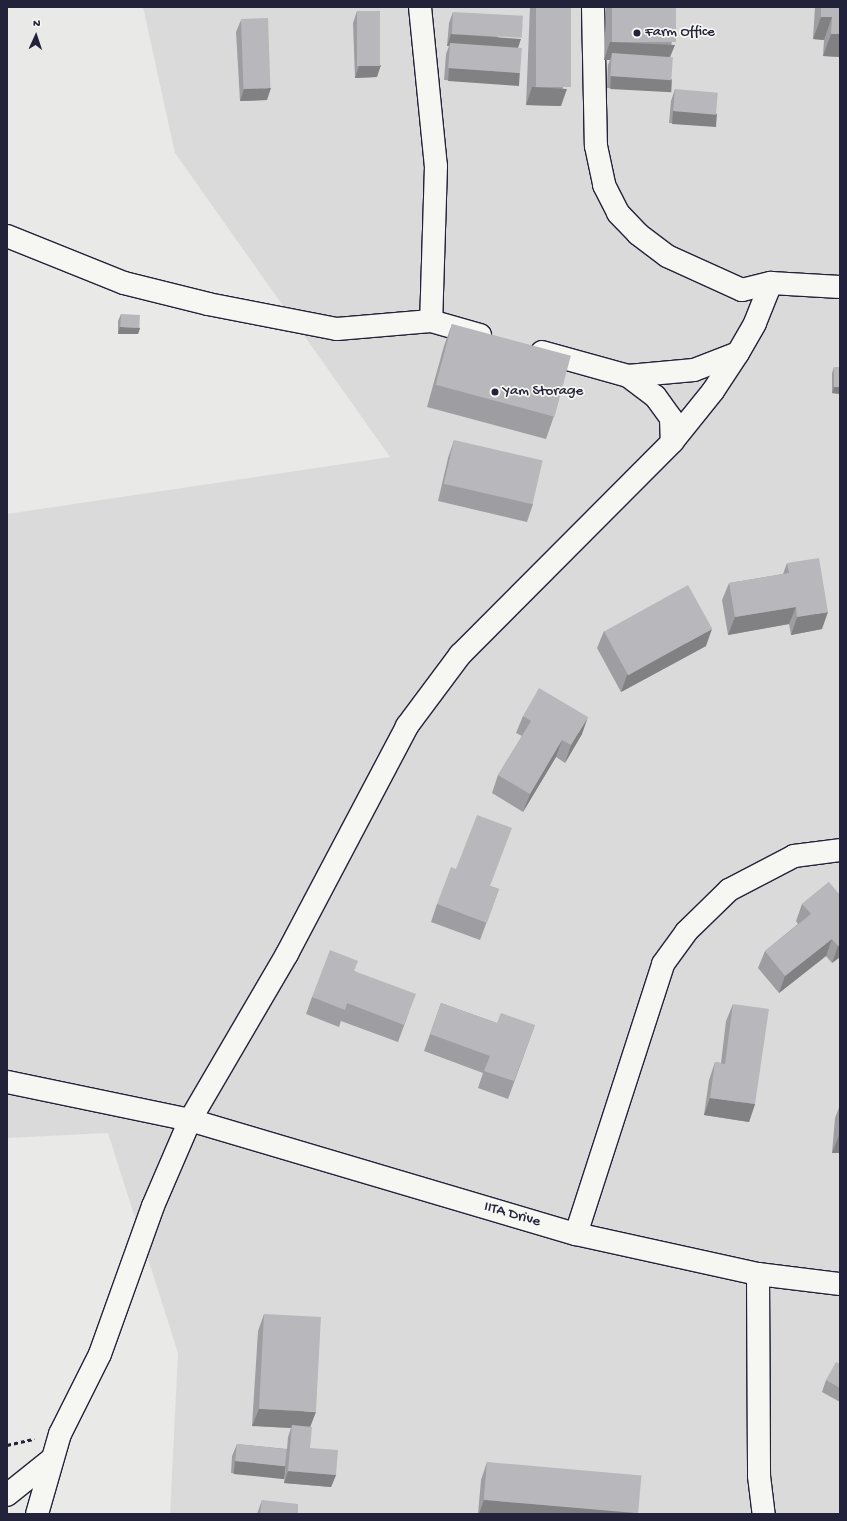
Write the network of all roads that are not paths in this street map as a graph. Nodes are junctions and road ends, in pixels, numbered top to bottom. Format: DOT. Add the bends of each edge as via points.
graph roads {
  1 [pos="420,7"];
  2 [pos="594,7"];
  3 [pos="7,236"];
  4 [pos="771,283"];
  5 [pos="840,287"];
  6 [pos="431,321"];
  7 [pos="499,340"];
  8 [pos="522,346"];
  9 [pos="738,353"];
  10 [pos="628,376"];
  11 [pos="672,442"];
  12 [pos="840,850"];
  13 [pos="7,1082"];
  14 [pos="190,1120"];
  15 [pos="576,1234"];
  16 [pos="758,1274"];
  17 [pos="840,1284"];
  18 [pos="52,1459"];
  19 [pos="7,1495"];
  20 [pos="37,1514"];
  21 [pos="764,1514"];
  1 -- 6 [label="street" via="436,166"];
  2 -- 4 [label="street" via="596,146 604,185 618,213 638,234 667,256 742,290"];
  3 -- 6 [label="street" via="124,283 208,304 337,329"];
  4 -- 5 [label="street"];
  4 -- 9 [label="street" via="755,323"];
  6 -- 7 [label="street"];
  8 -- 10 [label="street"];
  9 -- 10 [label="street" via="694,370"];
  9 -- 11 [label="street" via="713,391"];
  10 -- 11 [label="street" via="655,396 671,418"];
  11 -- 14 [label="street" via="460,655 407,726 288,954"];
  12 -- 15 [label="street" via="794,856 730,890 686,932 663,964"];
  13 -- 14 [label="street, IITA Drive"];
  14 -- 15 [label="street, IITA Drive"];
  14 -- 18 [label="street" via="153,1206 100,1354 60,1434"];
  15 -- 16 [label="street, IITA Drive"];
  16 -- 17 [label="street, IITA Drive"];
  16 -- 21 [label="street" via="759,1476"];
  18 -- 19 [label="street"];
  18 -- 20 [label="street"];
}
